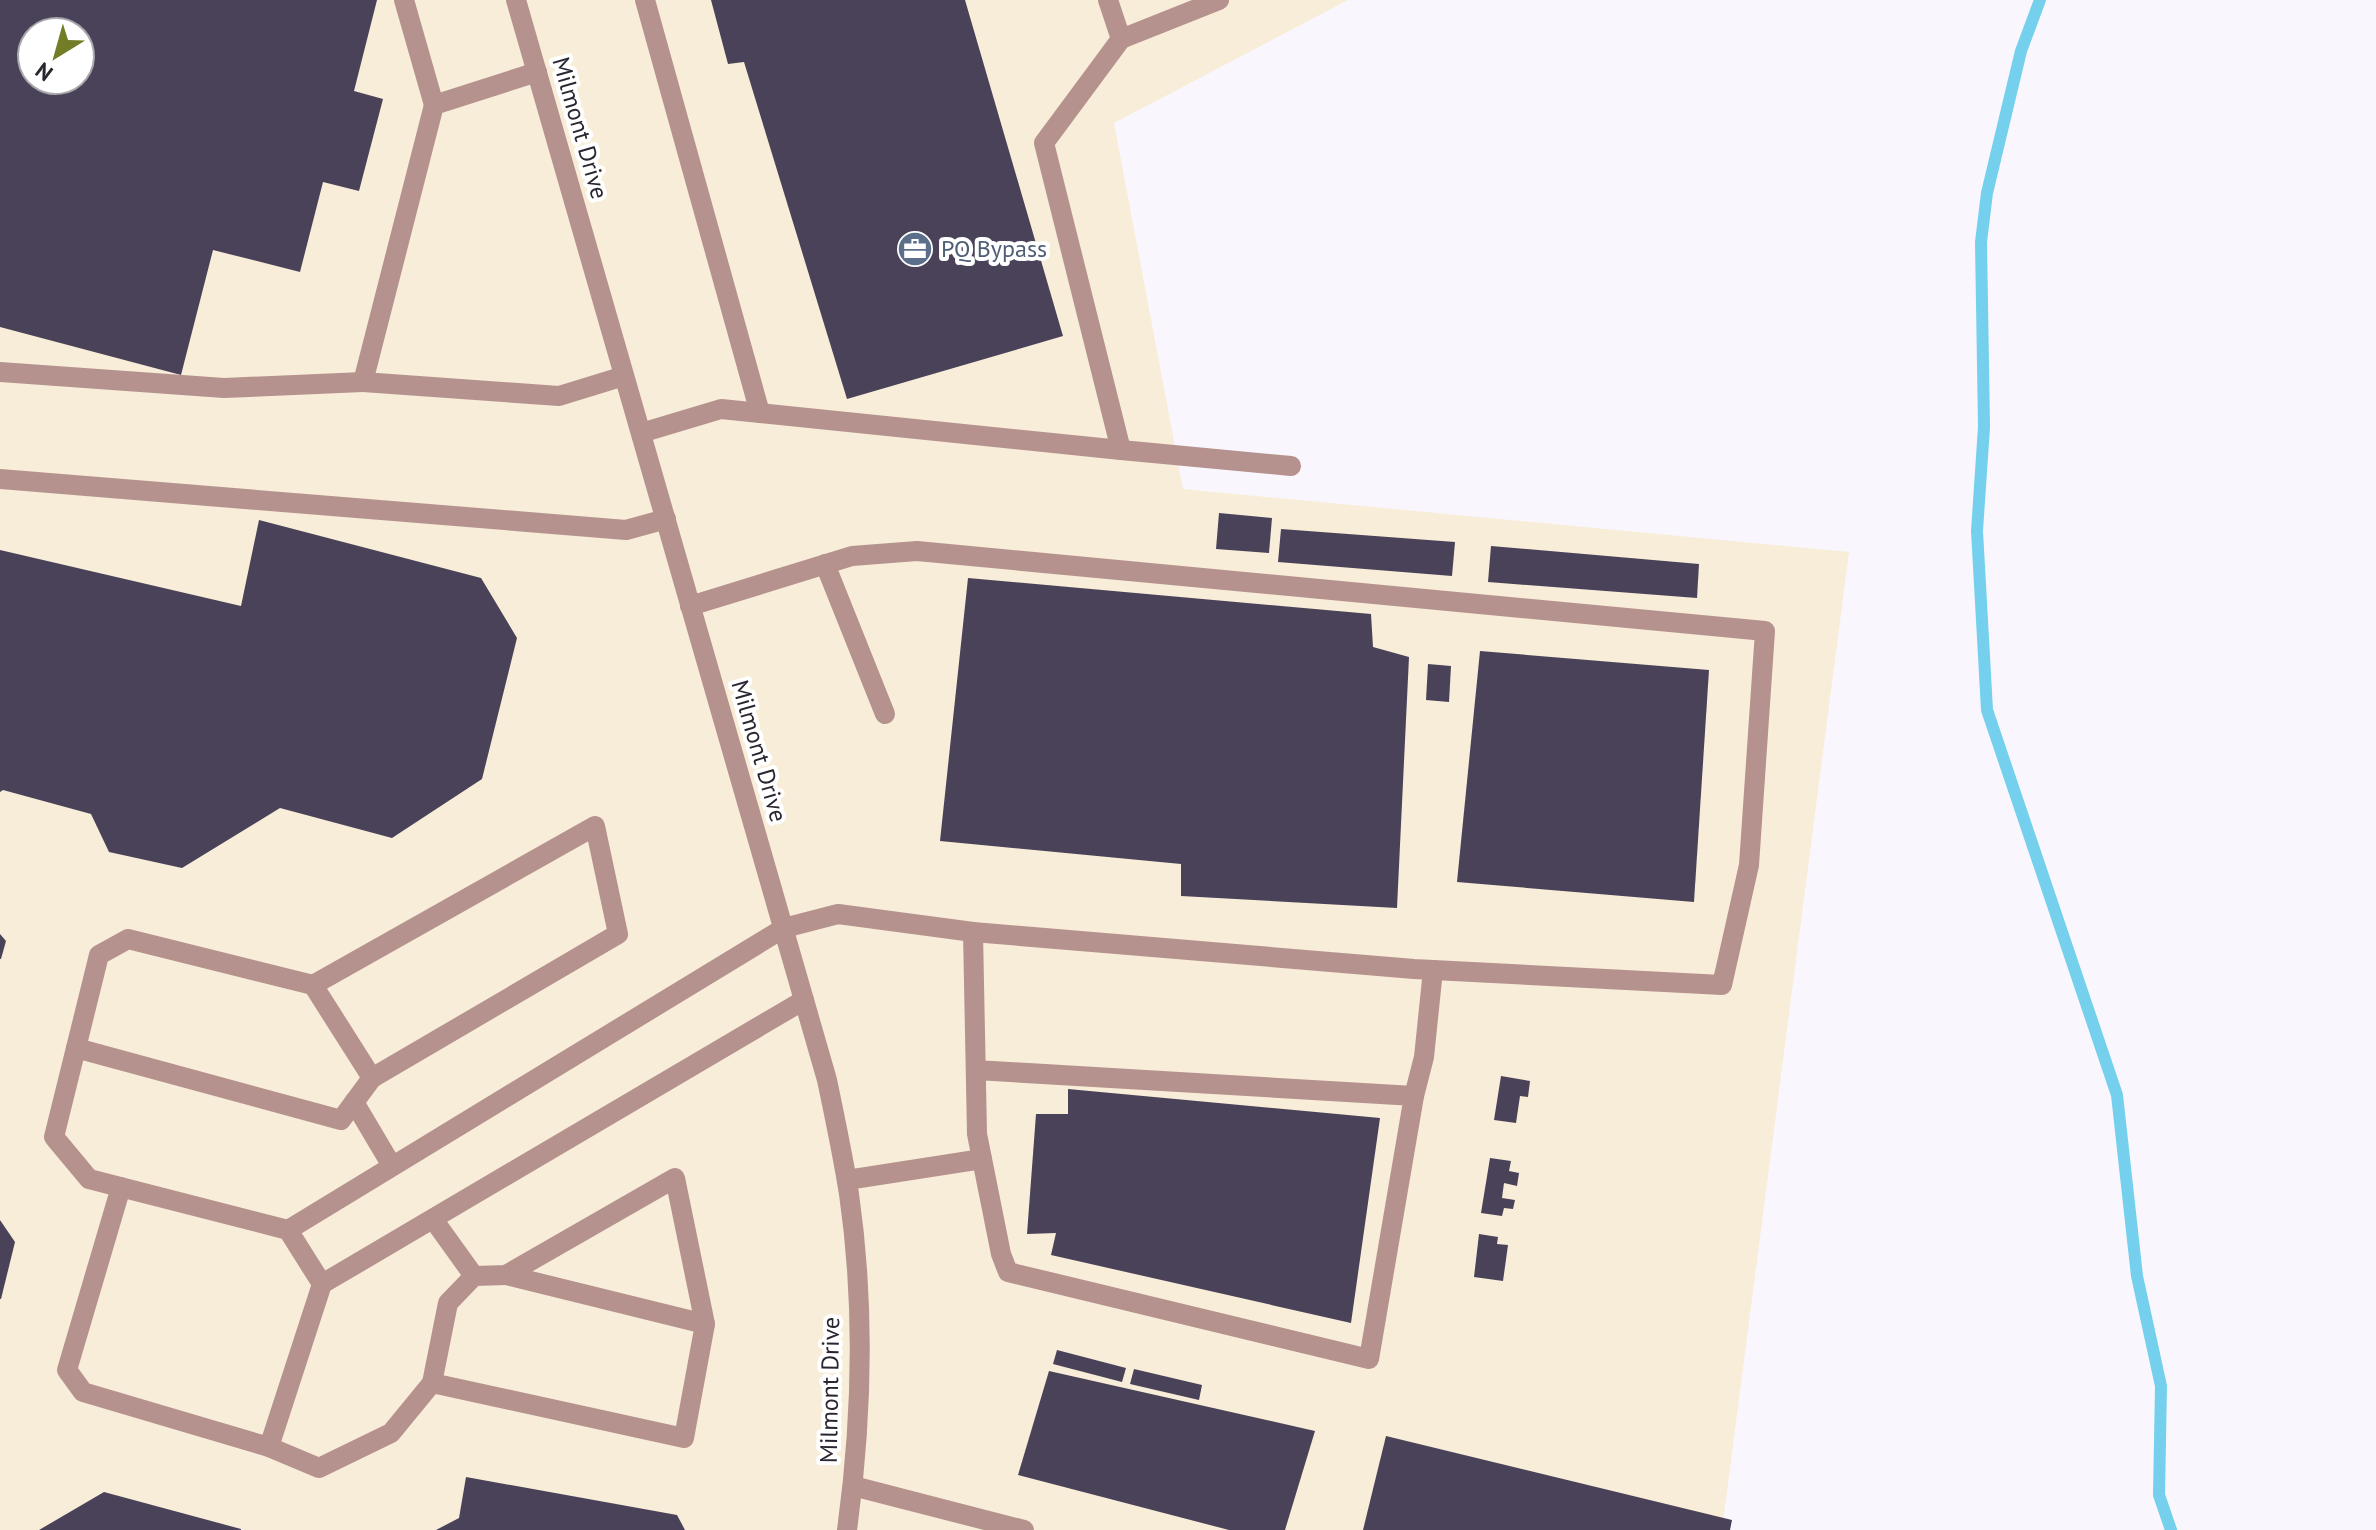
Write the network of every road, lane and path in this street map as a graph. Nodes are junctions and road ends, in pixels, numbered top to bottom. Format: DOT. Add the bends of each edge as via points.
graph roads {
  1 [pos="404,0"];
  2 [pos="516,0"];
  3 [pos="645,0"];
  4 [pos="1108,0"];
  5 [pos="1219,0"];
  6 [pos="1121,39"];
  7 [pos="537,72"];
  8 [pos="434,105"];
  9 [pos="0,372"];
  10 [pos="624,376"];
  11 [pos="363,382"];
  12 [pos="760,413"];
  13 [pos="641,433"];
  14 [pos="1121,450"];
  15 [pos="1291,466"];
  16 [pos="0,479"];
  17 [pos="666,519"];
  18 [pos="825,564"];
  19 [pos="690,606"];
  20 [pos="885,714"];
  21 [pos="784,928"];
  22 [pos="973,932"];
  23 [pos="1433,970"];
  24 [pos="313,985"];
  25 [pos="804,1000"];
  26 [pos="76,1048"];
  27 [pos="976,1070"];
  28 [pos="372,1078"];
  29 [pos="1414,1096"];
  30 [pos="354,1102"];
  31 [pos="982,1159"];
  32 [pos="392,1166"];
  33 [pos="847,1180"];
  34 [pos="121,1187"];
  35 [pos="433,1219"];
  36 [pos="288,1230"];
  37 [pos="506,1275"];
  38 [pos="474,1276"];
  39 [pos="322,1284"];
  40 [pos="705,1324"];
  41 [pos="432,1383"];
  42 [pos="269,1447"];
  43 [pos="853,1486"];
  44 [pos="847,1530"];
  45 [pos="1024,1530"];
  1 -- 8 [label="street"];
  2 -- 7 [label="street, Milmont Drive"];
  3 -- 12 [label="street"];
  4 -- 6 [label="street"];
  5 -- 6 [label="street"];
  6 -- 14 [label="street" via="1044,143"];
  7 -- 8 [label="street"];
  7 -- 10 [label="street, Milmont Drive"];
  8 -- 11 [label="street"];
  9 -- 11 [label="street" via="224,388"];
  10 -- 11 [label="street" via="559,396"];
  10 -- 13 [label="street, Milmont Drive"];
  12 -- 13 [label="street" via="721,409"];
  12 -- 14 [label="street"];
  13 -- 17 [label="street, Milmont Drive"];
  14 -- 15 [label="street"];
  16 -- 17 [label="street" via="626,530"];
  17 -- 19 [label="street, Milmont Drive"];
  18 -- 19 [label="street"];
  18 -- 20 [label="street"];
  18 -- 23 [label="street" via="852,556 917,551 1765,631 1749,865 1722,985"];
  19 -- 21 [label="street, Milmont Drive"];
  21 -- 22 [label="street" via="838,914"];
  21 -- 25 [label="street, Milmont Drive"];
  21 -- 32 [label="street"];
  22 -- 23 [label="street"];
  22 -- 27 [label="street"];
  23 -- 29 [label="street" via="1424,1057"];
  24 -- 26 [label="street" via="128,939 99,955"];
  24 -- 28 [label="street"];
  24 -- 28 [label="street" via="595,826 618,934"];
  25 -- 33 [label="street, Milmont Drive"];
  25 -- 35 [label="street"];
  26 -- 30 [label="street" via="341,1120"];
  26 -- 34 [label="street" via="54,1137 89,1179"];
  27 -- 29 [label="street"];
  27 -- 31 [label="street"];
  28 -- 30 [label="street"];
  29 -- 31 [label="street" via="1369,1359 1008,1272"];
  30 -- 32 [label="street"];
  31 -- 33 [label="street"];
  32 -- 36 [label="street"];
  33 -- 43 [label="street, Milmont Drive" via="859,1328"];
  34 -- 36 [label="street"];
  34 -- 42 [label="street" via="67,1370 83,1392"];
  35 -- 38 [label="street"];
  35 -- 39 [label="street"];
  36 -- 39 [label="street"];
  37 -- 38 [label="street"];
  37 -- 40 [label="street"];
  37 -- 40 [label="street" via="675,1178"];
  38 -- 41 [label="street" via="448,1303"];
  39 -- 42 [label="street"];
  40 -- 41 [label="street" via="684,1438"];
  41 -- 42 [label="street" via="391,1433 319,1468"];
  43 -- 44 [label="street, Milmont Drive"];
  43 -- 45 [label="street"];
}
